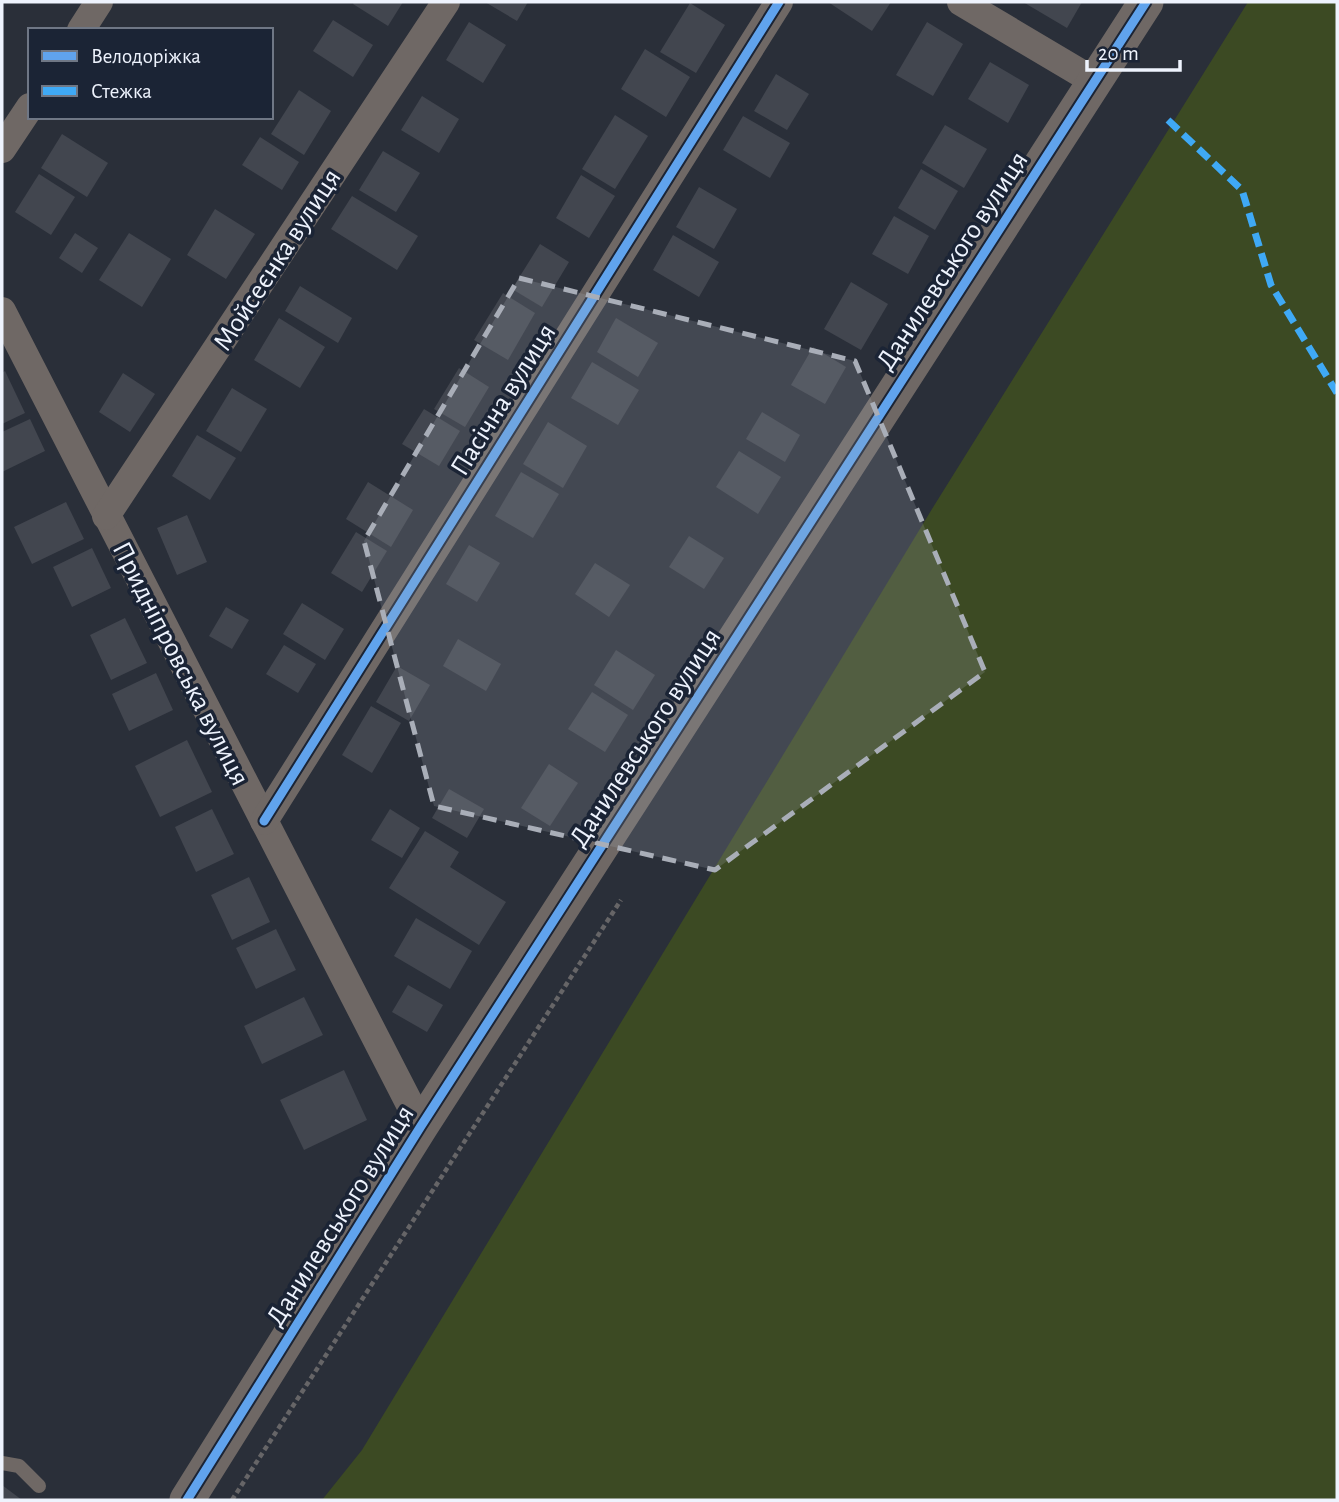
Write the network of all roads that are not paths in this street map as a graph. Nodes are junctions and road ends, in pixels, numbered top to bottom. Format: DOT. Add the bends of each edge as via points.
graph roads {
  1 [pos="99,2"];
  2 [pos="446,2"];
  3 [pos="779,2"];
  4 [pos="961,2"];
  5 [pos="1146,2"];
  6 [pos="82,28"];
  7 [pos="1094,82"];
  8 [pos="28,110"];
  9 [pos="2,149"];
  10 [pos="2,311"];
  11 [pos="106,516"];
  12 [pos="264,821"];
  13 [pos="421,1126"];
  14 [pos="2,1463"];
  15 [pos="38,1486"];
  16 [pos="187,1500"];
  1 -- 6 [label="street"];
  2 -- 11 [label="street, Мойсеєнка вулиця"];
  3 -- 12 [label="street, Пасічна вулиця"];
  4 -- 7 [label="street"];
  5 -- 7 [label="street, Данилевського вулиця"];
  7 -- 13 [label="street, Данилевського вулиця"];
  8 -- 9 [label="street"];
  10 -- 11 [label="street, Придніпровська вулиця"];
  11 -- 12 [label="street, Придніпровська вулиця"];
  12 -- 13 [label="street, Придніпровська вулиця"];
  13 -- 16 [label="street, Данилевського вулиця"];
  14 -- 15 [label="lane" via="19,1466"];
}
